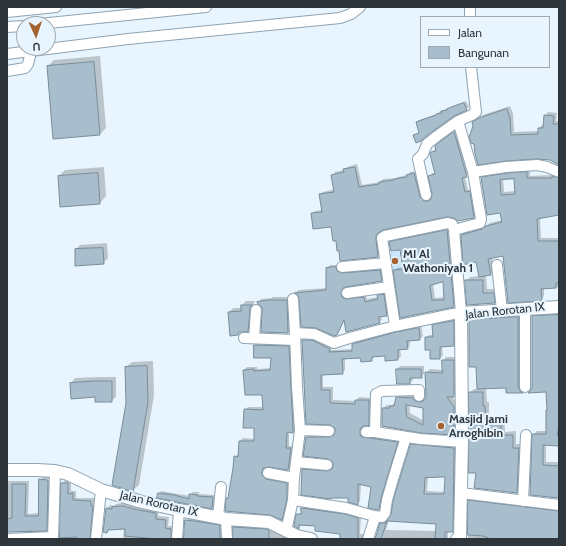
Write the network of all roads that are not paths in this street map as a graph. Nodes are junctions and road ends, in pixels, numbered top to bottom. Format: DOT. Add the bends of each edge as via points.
graph roads {
  1 [pos="56,7"];
  2 [pos="206,7"];
  3 [pos="360,7"];
  4 [pos="349,10"];
  5 [pos="7,12"];
  6 [pos="56,22"];
  7 [pos="56,49"];
  8 [pos="30,56"];
  9 [pos="471,68"];
  10 [pos="7,71"];
  11 [pos="458,121"];
  12 [pos="473,172"];
  13 [pos="559,172"];
  14 [pos="426,195"];
  15 [pos="454,230"];
  16 [pos="386,263"];
  17 [pos="497,265"];
  18 [pos="342,267"];
  19 [pos="389,287"];
  20 [pos="347,293"];
  21 [pos="293,300"];
  22 [pos="559,307"];
  23 [pos="525,309"];
  24 [pos="256,310"];
  25 [pos="502,310"];
  26 [pos="461,313"];
  27 [pos="395,326"];
  28 [pos="295,336"];
  29 [pos="525,387"];
  30 [pos="419,396"];
  31 [pos="300,430"];
  32 [pos="329,431"];
  33 [pos="526,435"];
  34 [pos="406,437"];
  35 [pos="462,442"];
  36 [pos="296,462"];
  37 [pos="327,465"];
  38 [pos="7,470"];
  39 [pos="55,471"];
  40 [pos="268,473"];
  41 [pos="294,478"];
  42 [pos="222,487"];
  43 [pos="101,490"];
  44 [pos="461,493"];
  45 [pos="293,500"];
  46 [pos="523,501"];
  47 [pos="559,505"];
  48 [pos="179,510"];
  49 [pos="374,516"];
  50 [pos="222,518"];
  51 [pos="286,531"];
  52 [pos="53,538"];
  53 [pos="462,538"];
  54 [pos="7,539"];
  55 [pos="96,539"];
  56 [pos="177,539"];
  57 [pos="227,539"];
  58 [pos="311,539"];
  59 [pos="368,539"];
  1 -- 5 [label="street"];
  2 -- 6 [label="street"];
  3 -- 4 [label="street"];
  4 -- 7 [label="street" via="340,18"];
  8 -- 10 [label="street" via="25,68"];
  9 -- 11 [label="street" via="476,112"];
  11 -- 12 [label="street"];
  11 -- 14 [label="street" via="428,144 424,154 418,159"];
  12 -- 13 [label="street" via="537,165"];
  12 -- 15 [label="street" via="482,219 481,222"];
  15 -- 16 [label="street" via="450,223 385,236 382,239"];
  15 -- 26 [label="street"];
  16 -- 18 [label="street"];
  16 -- 19 [label="street"];
  17 -- 25 [label="street"];
  19 -- 20 [label="street"];
  19 -- 27 [label="street"];
  21 -- 28 [label="street"];
  22 -- 23 [label="street, Jalan Rorotan IX"];
  23 -- 25 [label="street, Jalan Rorotan IX"];
  23 -- 29 [label="street"];
  24 -- 28 [label="street" via="249,338"];
  25 -- 26 [label="street, Jalan Rorotan IX"];
  26 -- 27 [label="street"];
  26 -- 35 [label="street, Jalan Rorotan IX"];
  27 -- 28 [label="street" via="334,344 314,334"];
  28 -- 31 [label="street"];
  30 -- 34 [label="street" via="419,390 382,391 376,394 370,432"];
  31 -- 32 [label="street"];
  31 -- 36 [label="street"];
  33 -- 46 [label="street"];
  34 -- 35 [label="street"];
  34 -- 49 [label="street" via="392,478 385,513 382,517"];
  35 -- 44 [label="street, Jalan Rorotan IX"];
  36 -- 37 [label="street"];
  36 -- 41 [label="street"];
  38 -- 39 [label="street, Jalan Rorotan IX"];
  39 -- 43 [label="street, Jalan Rorotan IX" via="68,474"];
  39 -- 52 [label="street"];
  40 -- 41 [label="street"];
  41 -- 45 [label="street"];
  42 -- 50 [label="street"];
  43 -- 48 [label="street, Jalan Rorotan IX"];
  43 -- 55 [label="street"];
  44 -- 46 [label="street"];
  44 -- 53 [label="street, Jalan Rorotan IX"];
  45 -- 49 [label="street" via="346,508"];
  45 -- 51 [label="street"];
  46 -- 47 [label="street"];
  48 -- 50 [label="street, Jalan Rorotan IX"];
  48 -- 56 [label="street"];
  49 -- 59 [label="street"];
  50 -- 51 [label="street, Jalan Rorotan IX" via="269,522"];
  50 -- 57 [label="street"];
  51 -- 58 [label="street, Jalan Rorotan IX"];
  52 -- 54 [label="street"];
}
